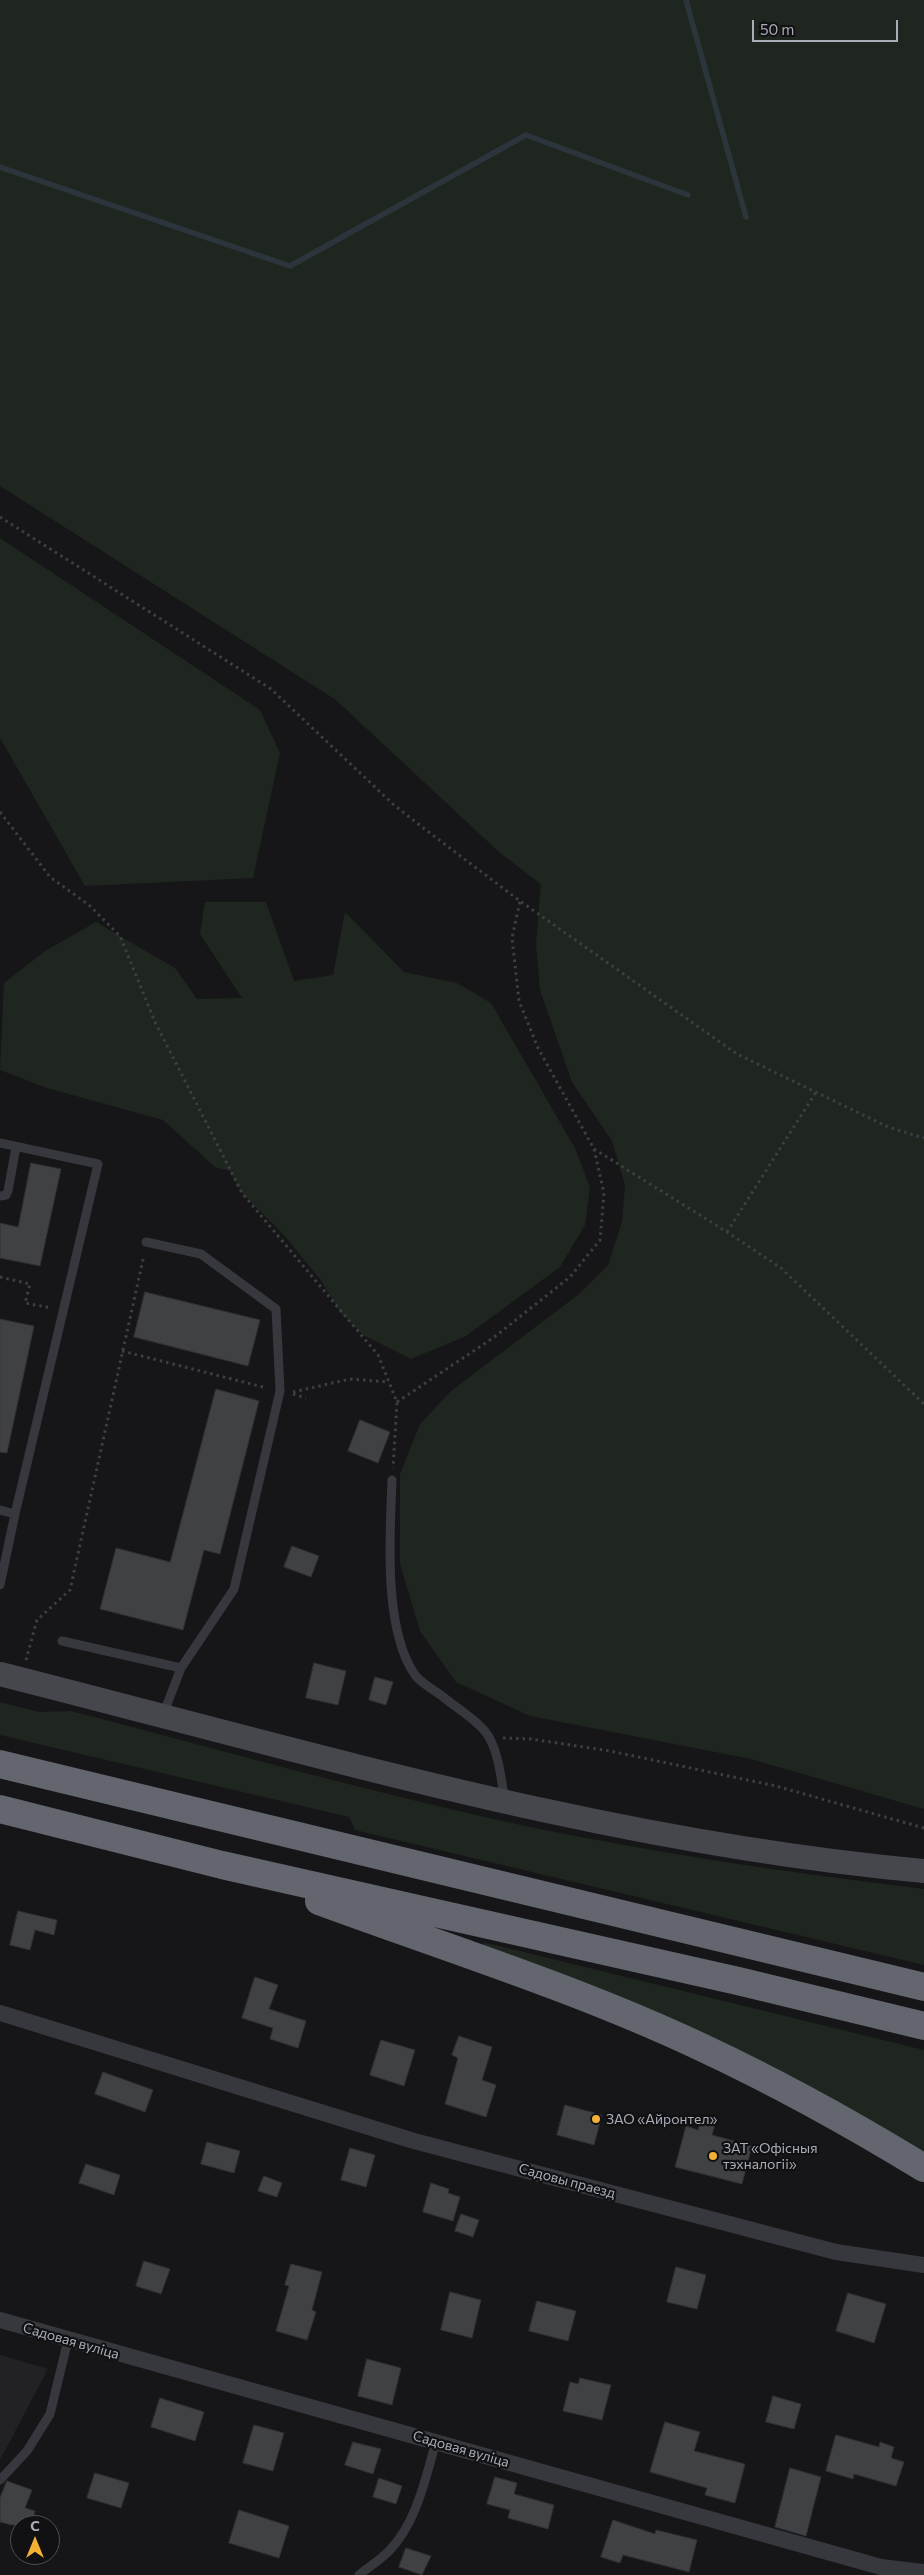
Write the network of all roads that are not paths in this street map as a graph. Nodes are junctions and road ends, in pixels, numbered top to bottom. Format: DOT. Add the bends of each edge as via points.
graph roads {
  1 [pos="0,1143"];
  2 [pos="16,1146"];
  3 [pos="0,1196"];
  4 [pos="146,1242"];
  5 [pos="392,1480"];
  6 [pos="0,1510"];
  7 [pos="14,1514"];
  8 [pos="0,1585"];
  9 [pos="62,1641"];
  10 [pos="181,1668"];
  11 [pos="0,1674"];
  12 [pos="163,1715"];
  13 [pos="0,1764"];
  14 [pos="504,1803"];
  15 [pos="0,1809"];
  16 [pos="222,1865"];
  17 [pos="924,1871"];
  18 [pos="924,1987"];
  19 [pos="0,2013"];
  20 [pos="924,2026"];
  21 [pos="924,2168"];
  22 [pos="924,2265"];
  23 [pos="0,2320"];
  24 [pos="68,2340"];
  25 [pos="436,2442"];
  26 [pos="0,2480"];
  27 [pos="924,2572"];
  28 [pos="359,2575"];
  1 -- 2 [label="lane"];
  2 -- 3 [label="lane" via="8,1190 6,1195"];
  2 -- 7 [label="lane" via="98,1164"];
  4 -- 10 [label="lane" via="202,1254 276,1309 280,1391 234,1589"];
  5 -- 14 [label="lane" via="389,1554 392,1599 404,1654 416,1676 474,1721 490,1738"];
  6 -- 7 [label="lane"];
  7 -- 8 [label="lane"];
  9 -- 10 [label="lane"];
  10 -- 12 [label="lane"];
  11 -- 12 [label="street"];
  12 -- 14 [label="street"];
  13 -- 18 [label="highway"];
  14 -- 17 [label="street" via="723,1845"];
  15 -- 16 [label="highway"];
  16 -- 20 [label="highway"];
  16 -- 21 [label="highway" via="587,1999 700,2046 863,2130"];
  19 -- 22 [label="street, Садовы праезд" via="414,2141 836,2252"];
  23 -- 24 [label="street, Садовая вуліца"];
  24 -- 25 [label="street, Садовая вуліца"];
  24 -- 26 [label="lane" via="50,2414 27,2451"];
  25 -- 27 [label="street, Садовая вуліца" via="881,2567"];
  25 -- 28 [label="lane" via="415,2511 404,2532 389,2551"];
}
